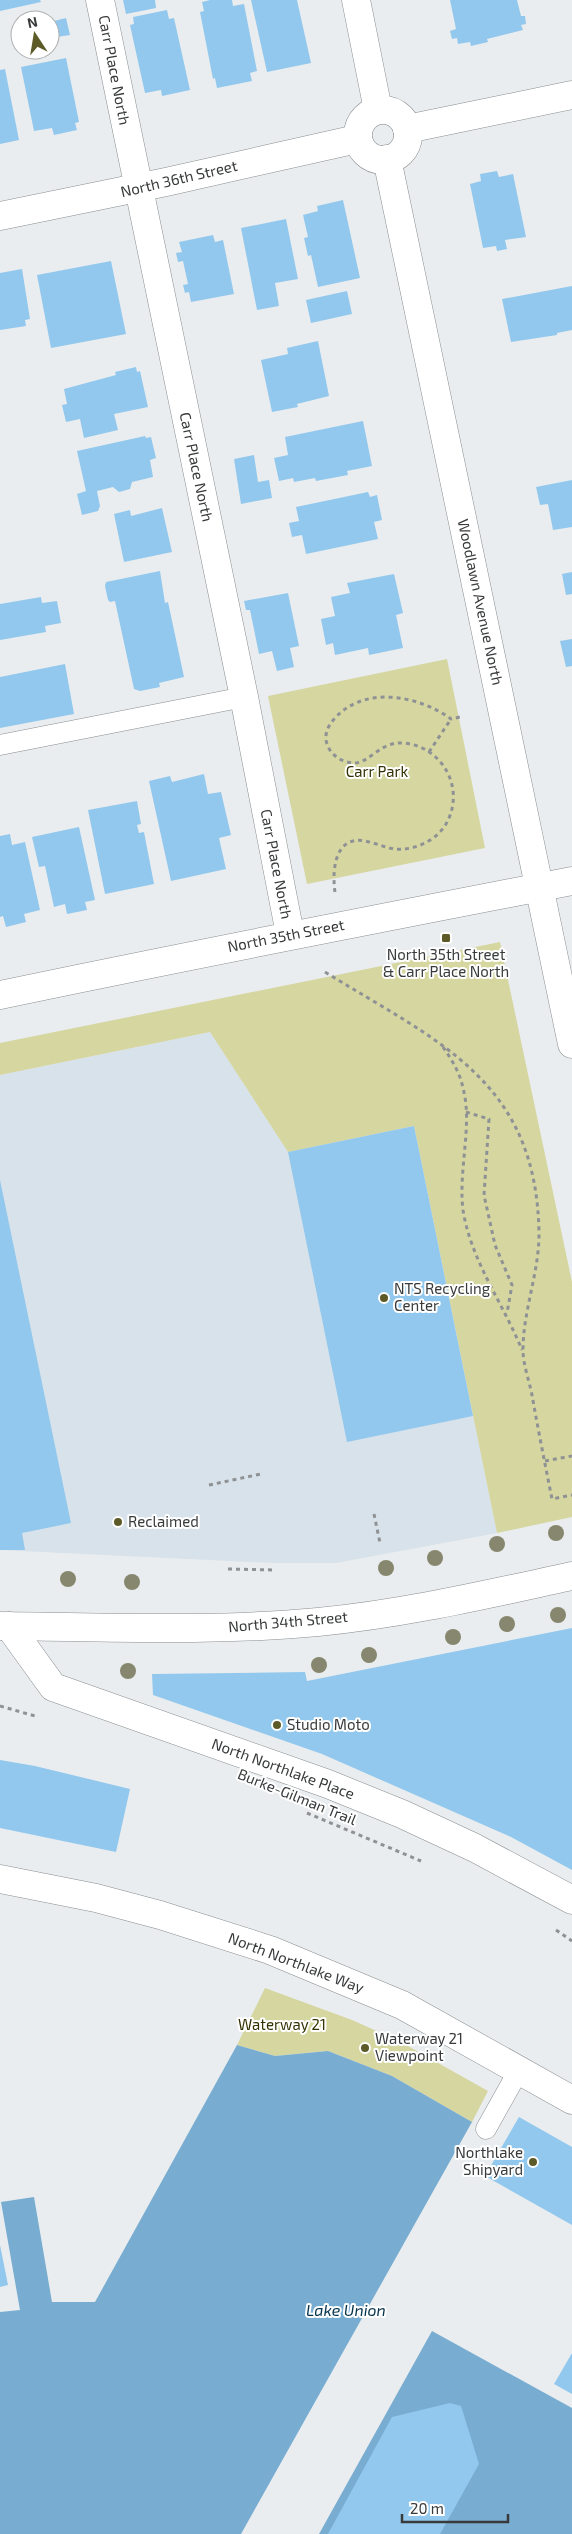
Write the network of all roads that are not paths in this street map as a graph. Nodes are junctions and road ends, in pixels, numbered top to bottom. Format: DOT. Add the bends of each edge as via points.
graph roads {
  1 [pos="100,0"];
  2 [pos="356,0"];
  3 [pos="572,96"];
  4 [pos="378,110"];
  5 [pos="407,129"];
  6 [pos="357,138"];
  7 [pos="387,159"];
  8 [pos="138,188"];
  9 [pos="0,216"];
  10 [pos="244,697"];
  11 [pos="0,745"];
  12 [pos="572,880"];
  13 [pos="540,887"];
  14 [pos="290,934"];
  15 [pos="0,996"];
  16 [pos="572,1044"];
  17 [pos="572,1576"];
  18 [pos="5,1626"];
  19 [pos="0,1879"];
  20 [pos="572,1900"];
  21 [pos="519,2070"];
  22 [pos="572,2100"];
  23 [pos="486,2129"];
  1 -- 8 [label="street, Carr Place North"];
  2 -- 4 [label="street"];
  3 -- 5 [label="street"];
  4 -- 5 [label="street" via="396,113"];
  4 -- 6 [label="street" via="361,122"];
  5 -- 7 [label="street" via="408,141 404,148"];
  6 -- 7 [label="street" via="366,154"];
  6 -- 8 [label="street, North 36th Street"];
  7 -- 13 [label="street, Woodlawn Avenue North"];
  8 -- 9 [label="street, North 36th Street"];
  8 -- 10 [label="street, Carr Place North"];
  10 -- 11 [label="lane"];
  10 -- 14 [label="street, Carr Place North"];
  12 -- 13 [label="street, North 35th Street"];
  13 -- 14 [label="street, North 35th Street" via="389,918"];
  13 -- 16 [label="street, Woodlawn Avenue North"];
  14 -- 15 [label="street, North 35th Street"];
  17 -- 18 [label="street, North 34th Street" via="423,1607 318,1622 213,1628"];
  18 -- 20 [label="street, North Northlake Place" via="53,1687 328,1784 402,1814 475,1848"];
  19 -- 21 [label="street, North Northlake Way" via="105,1901 270,1950 402,2005"];
  21 -- 22 [label="street, North Northlake Way"];
  21 -- 23 [label="lane"];
}
